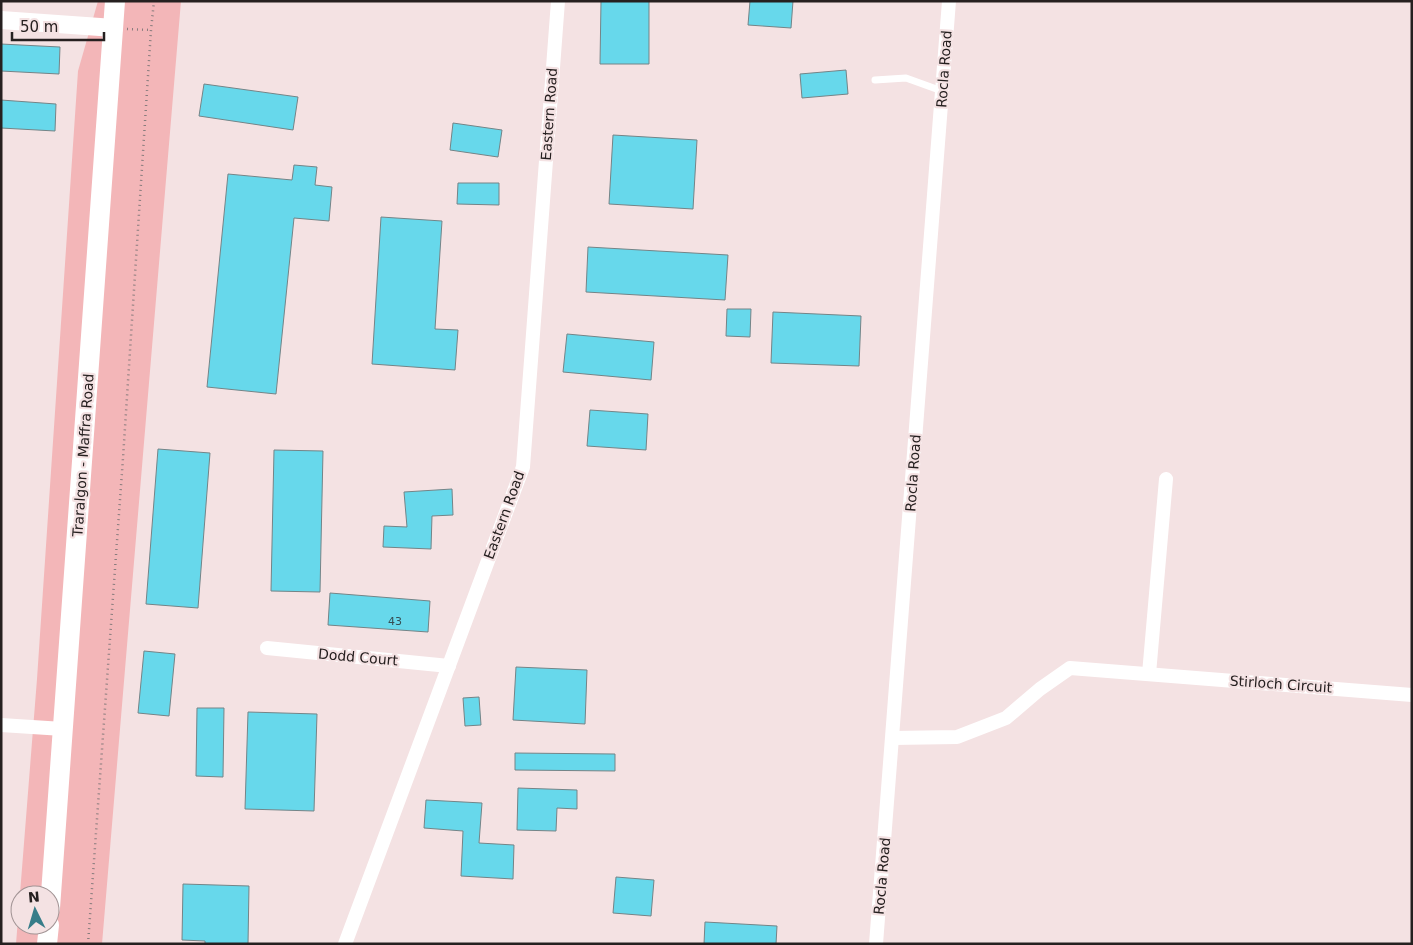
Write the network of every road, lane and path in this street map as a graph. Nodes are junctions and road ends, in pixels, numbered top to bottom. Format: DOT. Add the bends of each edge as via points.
graph roads {
  1 [pos="115,1"];
  2 [pos="154,1"];
  3 [pos="558,1"];
  4 [pos="949,1"];
  5 [pos="1,20"];
  6 [pos="114,28"];
  7 [pos="151,30"];
  8 [pos="875,80"];
  9 [pos="942,91"];
  10 [pos="1166,479"];
  11 [pos="267,648"];
  12 [pos="449,666"];
  13 [pos="1150,674"];
  14 [pos="1412,695"];
  15 [pos="1,725"];
  16 [pos="63,729"];
  17 [pos="893,738"];
  18 [pos="52,885"];
  19 [pos="88,944"];
  20 [pos="345,944"];
  21 [pos="876,944"];
  1 -- 6 [label="main road, Traralgon - Maffra Road"];
  2 -- 7 [label="path"];
  3 -- 12 [label="street, Eastern Road" via="522,467"];
  4 -- 9 [label="street, Rocla Road"];
  5 -- 6 [label="street"];
  6 -- 7 [label="path"];
  6 -- 16 [label="main road, Traralgon - Maffra Road"];
  7 -- 19 [label="path"];
  8 -- 9 [label="lane" via="906,78"];
  9 -- 17 [label="street, Rocla Road"];
  10 -- 13 [label="street"];
  11 -- 12 [label="street, Dodd Court"];
  12 -- 20 [label="street, Eastern Road"];
  13 -- 14 [label="street, Stirloch Circuit"];
  13 -- 17 [label="street, Stirloch Circuit" via="1070,668 1006,718 957,737"];
  15 -- 16 [label="street"];
  16 -- 18 [label="main road, Traralgon - Maffra Road"];
  17 -- 21 [label="street, Rocla Road"];
}
